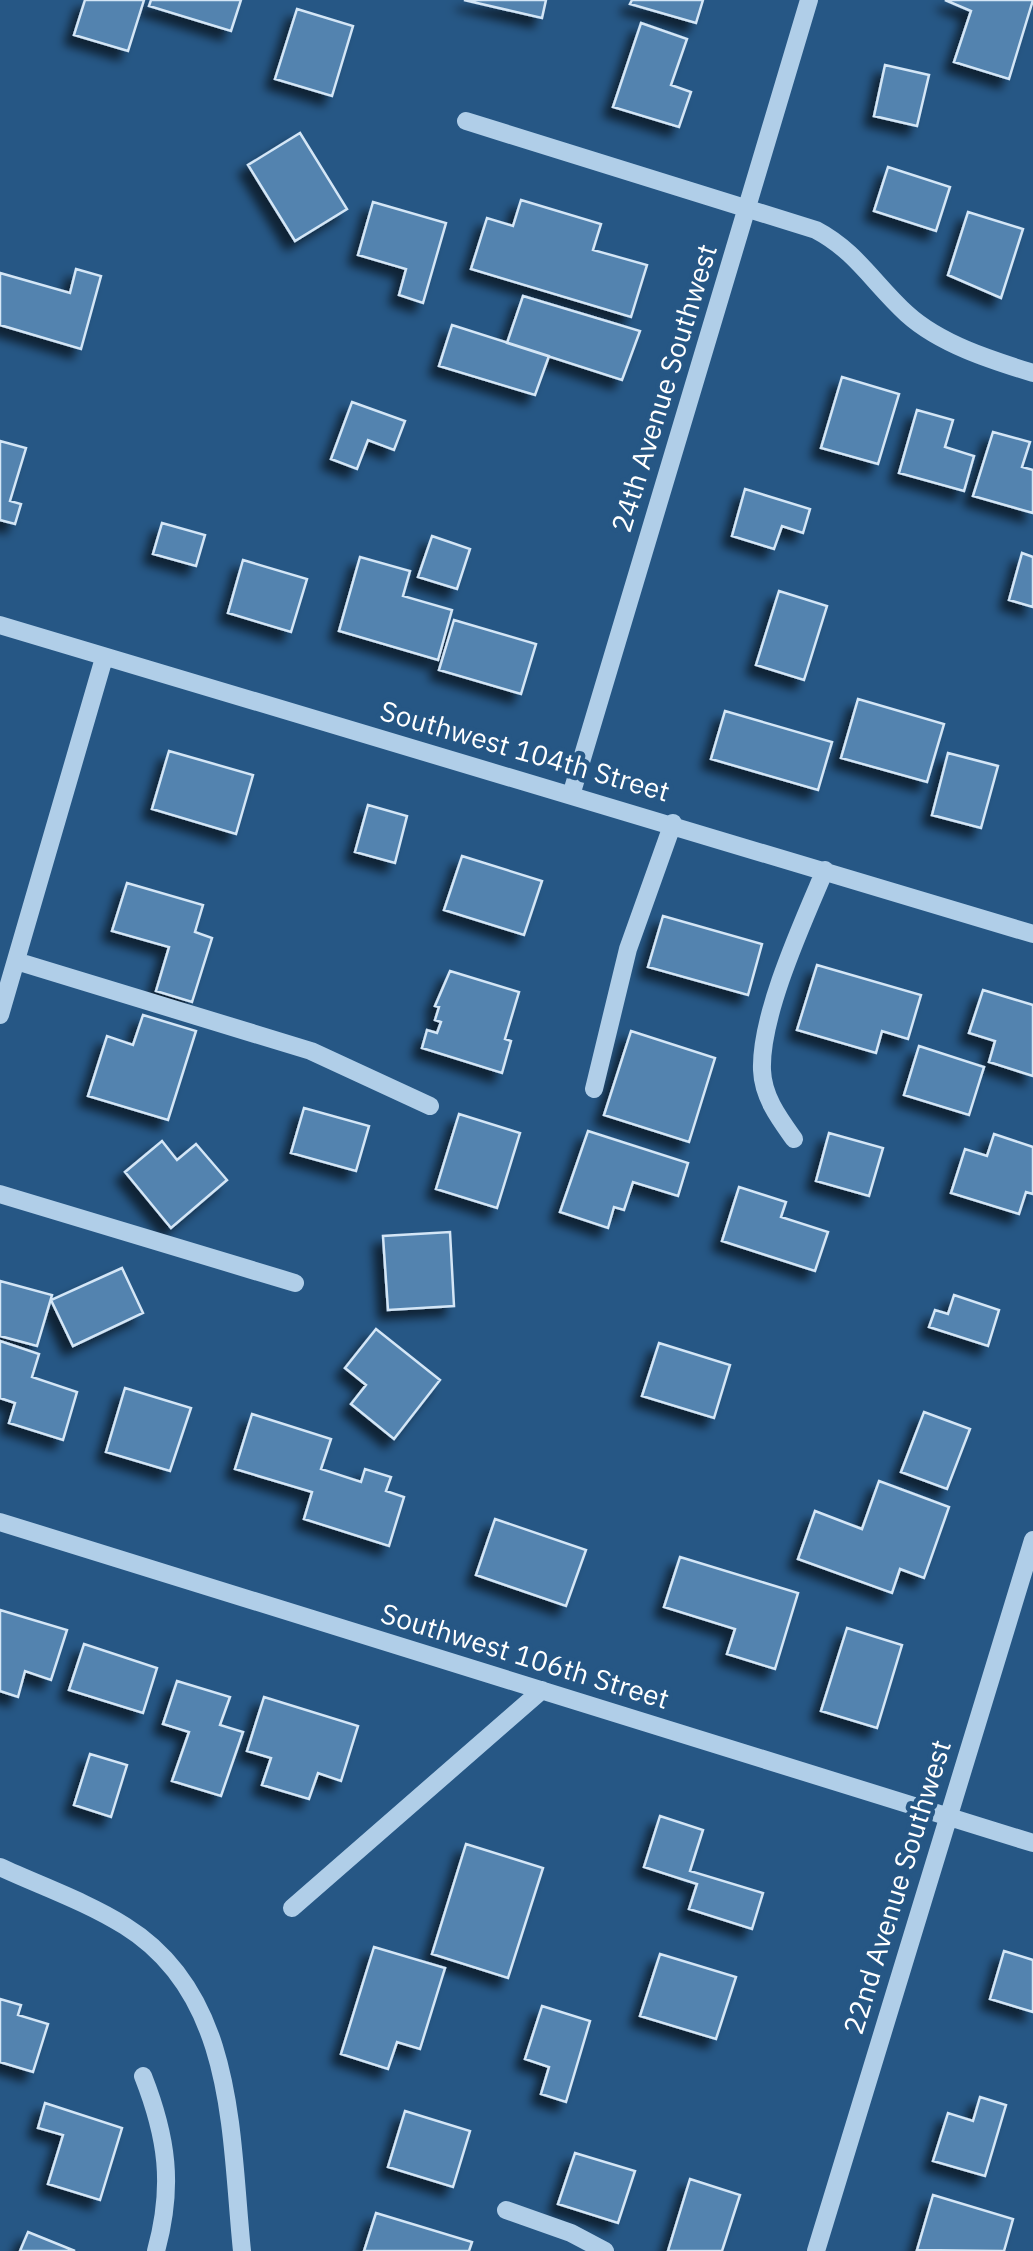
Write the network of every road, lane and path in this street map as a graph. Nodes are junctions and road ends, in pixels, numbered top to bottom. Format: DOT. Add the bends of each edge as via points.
graph roads {
  1 [pos="809,0"];
  2 [pos="466,122"];
  3 [pos="747,207"];
  4 [pos="1033,373"];
  5 [pos="0,625"];
  6 [pos="104,658"];
  7 [pos="572,792"];
  8 [pos="672,823"];
  9 [pos="825,870"];
  10 [pos="1033,934"];
  11 [pos="16,961"];
  12 [pos="0,1016"];
  13 [pos="594,1089"];
  14 [pos="430,1106"];
  15 [pos="794,1139"];
  16 [pos="0,1194"];
  17 [pos="296,1282"];
  18 [pos="0,1522"];
  19 [pos="1033,1540"];
  20 [pos="542,1690"];
  21 [pos="947,1816"];
  22 [pos="1033,1843"];
  23 [pos="0,1867"];
  24 [pos="292,1908"];
  25 [pos="143,2076"];
  26 [pos="506,2210"];
  27 [pos="156,2251"];
  28 [pos="242,2251"];
  29 [pos="605,2251"];
  30 [pos="816,2251"];
  1 -- 3 [label="street, 24th Avenue Southwest"];
  2 -- 3 [label="street"];
  3 -- 4 [label="street" via="846,246 910,317 966,348"];
  3 -- 7 [label="street, 24th Avenue Southwest"];
  5 -- 6 [label="street, Southwest 104th Street"];
  6 -- 7 [label="street, Southwest 104th Street"];
  6 -- 11 [label="street"];
  7 -- 8 [label="street, Southwest 104th Street"];
  8 -- 9 [label="street, Southwest 104th Street"];
  8 -- 13 [label="street" via="628,949"];
  9 -- 10 [label="street, Southwest 104th Street"];
  9 -- 15 [label="street" via="792,949 764,1046 770,1105"];
  11 -- 12 [label="street"];
  11 -- 14 [label="street" via="310,1051"];
  16 -- 17 [label="street"];
  18 -- 20 [label="street, Southwest 106th Street"];
  19 -- 21 [label="street, 22nd Avenue Southwest"];
  20 -- 21 [label="street, Southwest 106th Street"];
  20 -- 24 [label="street"];
  21 -- 22 [label="street, Southwest 106th Street"];
  21 -- 30 [label="street, 22nd Avenue Southwest"];
  23 -- 28 [label="street" via="124,1926 191,1987 213,2034 224,2085"];
  25 -- 27 [label="street" via="164,2131 167,2181"];
  26 -- 29 [label="street"];
}
